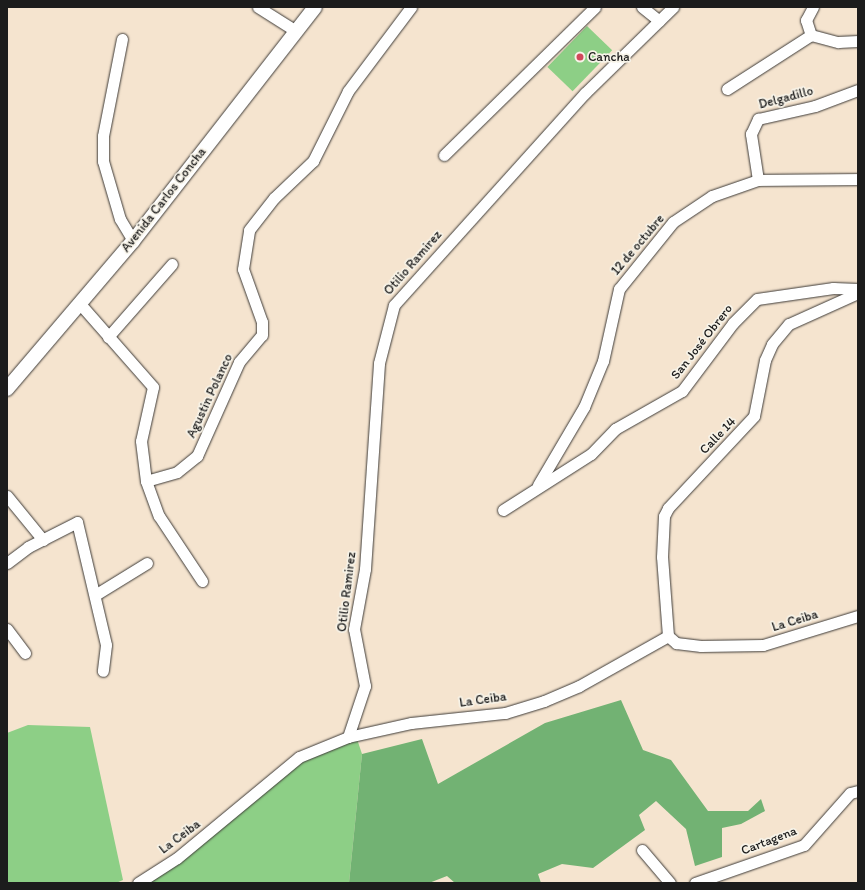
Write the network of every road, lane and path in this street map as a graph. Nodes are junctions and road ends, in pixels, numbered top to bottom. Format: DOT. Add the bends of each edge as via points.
graph roads {
  1 [pos="258,7"];
  2 [pos="315,7"];
  3 [pos="411,7"];
  4 [pos="594,7"];
  5 [pos="642,7"];
  6 [pos="673,7"];
  7 [pos="813,7"];
  8 [pos="659,21"];
  9 [pos="296,31"];
  10 [pos="811,35"];
  11 [pos="122,39"];
  12 [pos="858,40"];
  13 [pos="727,89"];
  14 [pos="858,90"];
  15 [pos="444,155"];
  16 [pos="858,179"];
  17 [pos="758,180"];
  18 [pos="133,241"];
  19 [pos="172,264"];
  20 [pos="858,289"];
  21 [pos="858,293"];
  22 [pos="81,305"];
  23 [pos="108,337"];
  24 [pos="7,389"];
  25 [pos="146,481"];
  26 [pos="538,485"];
  27 [pos="8,499"];
  28 [pos="503,510"];
  29 [pos="43,540"];
  30 [pos="7,563"];
  31 [pos="147,563"];
  32 [pos="202,581"];
  33 [pos="95,595"];
  34 [pos="858,616"];
  35 [pos="7,629"];
  36 [pos="668,636"];
  37 [pos="26,653"];
  38 [pos="103,671"];
  39 [pos="348,737"];
  40 [pos="858,792"];
  41 [pos="642,850"];
  42 [pos="138,883"];
  43 [pos="670,883"];
  44 [pos="694,883"];
  1 -- 9 [label="street"];
  2 -- 9 [label="street, Avenida Carlos Concha"];
  3 -- 25 [label="street, Agustin Polanco" via="348,91 316,157 274,198 249,230 243,269 262,322 262,335 239,362 197,456 177,472"];
  4 -- 15 [label="street"];
  5 -- 8 [label="street"];
  6 -- 8 [label="street, Otilio Ramirez"];
  7 -- 10 [label="street" via="806,20"];
  8 -- 39 [label="street, Otilio Ramirez" via="549,132 397,299 389,316 379,363 365,570 354,629 365,686"];
  9 -- 18 [label="street, Avenida Carlos Concha"];
  10 -- 12 [label="street" via="838,42"];
  10 -- 13 [label="street"];
  11 -- 18 [label="street" via="103,136 103,161 120,219"];
  14 -- 17 [label="street, Delgadillo" via="815,106 758,119 751,134"];
  16 -- 17 [label="street, 12 de octubre"];
  17 -- 26 [label="street, 12 de octubre" via="712,196 674,222 620,289 602,362 584,407"];
  18 -- 22 [label="street, Avenida Carlos Concha"];
  19 -- 23 [label="street"];
  20 -- 26 [label="street, San José Obrero" via="833,288 757,299 733,323 682,391 638,414 616,429 590,454"];
  21 -- 36 [label="street, Calle 14" via="789,324 772,344 765,360 754,416 668,508 664,516 662,557"];
  22 -- 23 [label="street"];
  22 -- 24 [label="street, Avenida Carlos Concha"];
  23 -- 25 [label="street" via="153,387 141,441"];
  25 -- 32 [label="street" via="159,516"];
  26 -- 28 [label="street, San José Obrero"];
  27 -- 29 [label="street"];
  29 -- 30 [label="street"];
  29 -- 33 [label="street" via="77,522"];
  31 -- 33 [label="street"];
  33 -- 38 [label="street" via="106,645"];
  34 -- 36 [label="street, La Ceiba" via="763,645 701,646 676,643"];
  35 -- 37 [label="street"];
  36 -- 39 [label="street, La Ceiba" via="579,686 544,701 505,713 411,723"];
  39 -- 42 [label="street, La Ceiba" via="285,766 215,828"];
  40 -- 44 [label="street, Cartagena" via="850,792 804,845"];
  41 -- 43 [label="street"];
}
